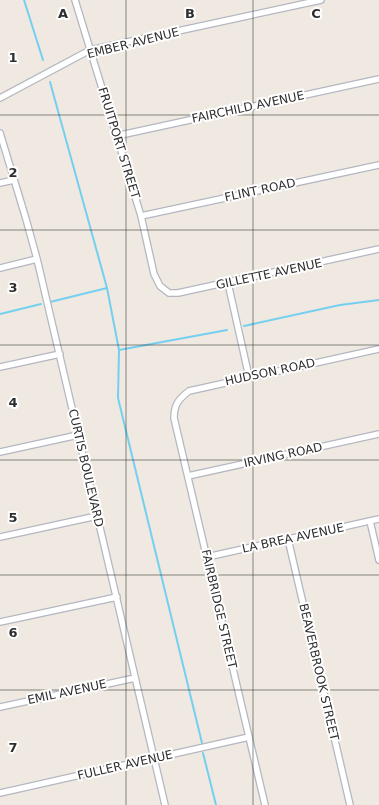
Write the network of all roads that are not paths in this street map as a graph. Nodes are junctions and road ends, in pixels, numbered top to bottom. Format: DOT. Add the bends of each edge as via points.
graph roads {
  1 [pos="75,0"];
  2 [pos="321,0"];
  3 [pos="90,50"];
  4 [pos="379,79"];
  5 [pos="0,98"];
  6 [pos="0,133"];
  7 [pos="116,136"];
  8 [pos="379,165"];
  9 [pos="14,180"];
  10 [pos="0,183"];
  11 [pos="141,216"];
  12 [pos="379,249"];
  13 [pos="37,260"];
  14 [pos="0,268"];
  15 [pos="228,283"];
  16 [pos="160,286"];
  17 [pos="379,349"];
  18 [pos="60,354"];
  19 [pos="0,367"];
  20 [pos="249,377"];
  21 [pos="174,412"];
  22 [pos="78,434"];
  23 [pos="379,434"];
  24 [pos="0,452"];
  25 [pos="188,476"];
  26 [pos="97,516"];
  27 [pos="379,519"];
  28 [pos="370,521"];
  29 [pos="0,537"];
  30 [pos="288,539"];
  31 [pos="207,557"];
  32 [pos="379,560"];
  33 [pos="116,597"];
  34 [pos="0,622"];
  35 [pos="135,678"];
  36 [pos="0,707"];
  37 [pos="249,737"];
  38 [pos="154,759"];
  39 [pos="0,793"];
  40 [pos="165,805"];
  41 [pos="265,805"];
  42 [pos="350,805"];
  1 -- 3 [label="street, FRUITPORT STREET"];
  2 -- 3 [label="street, EMBER AVENUE"];
  3 -- 5 [label="street, EMBER AVENUE"];
  3 -- 7 [label="street, FRUITPORT STREET"];
  4 -- 7 [label="street, FAIRCHILD AVENUE"];
  6 -- 9 [label="street, CURTIS BOULEVARD"];
  7 -- 11 [label="street, FRUITPORT STREET"];
  8 -- 11 [label="street, FLINT ROAD"];
  9 -- 10 [label="street"];
  9 -- 13 [label="street, CURTIS BOULEVARD"];
  11 -- 16 [label="street, FRUITPORT STREET" via="154,274"];
  12 -- 15 [label="street, GILLETTE AVENUE"];
  13 -- 14 [label="street"];
  13 -- 18 [label="street, CURTIS BOULEVARD"];
  15 -- 16 [label="street, GILLETTE AVENUE" via="178,293 169,293"];
  15 -- 20 [label="street"];
  17 -- 20 [label="street, HUDSON ROAD"];
  18 -- 19 [label="street"];
  18 -- 22 [label="street, CURTIS BOULEVARD"];
  20 -- 21 [label="street, HUDSON ROAD" via="189,390 178,400"];
  21 -- 25 [label="street, FAIRBRIDGE STREET"];
  22 -- 24 [label="street"];
  22 -- 26 [label="street, CURTIS BOULEVARD"];
  23 -- 25 [label="street, IRVING ROAD"];
  25 -- 31 [label="street, FAIRBRIDGE STREET"];
  26 -- 29 [label="street"];
  26 -- 33 [label="street, CURTIS BOULEVARD"];
  27 -- 28 [label="street, LA BREA AVENUE"];
  28 -- 30 [label="street, LA BREA AVENUE"];
  28 -- 32 [label="street"];
  30 -- 31 [label="street, LA BREA AVENUE"];
  30 -- 42 [label="street, BEAVERBROOK STREET"];
  31 -- 37 [label="street, FAIRBRIDGE STREET"];
  33 -- 34 [label="street"];
  33 -- 35 [label="street, CURTIS BOULEVARD"];
  35 -- 36 [label="street, EMIL AVENUE"];
  35 -- 38 [label="street, CURTIS BOULEVARD"];
  37 -- 38 [label="street, FULLER AVENUE"];
  37 -- 41 [label="street, FAIRBRIDGE STREET"];
  38 -- 39 [label="street, FULLER AVENUE"];
  38 -- 40 [label="street, CURTIS BOULEVARD"];
}
